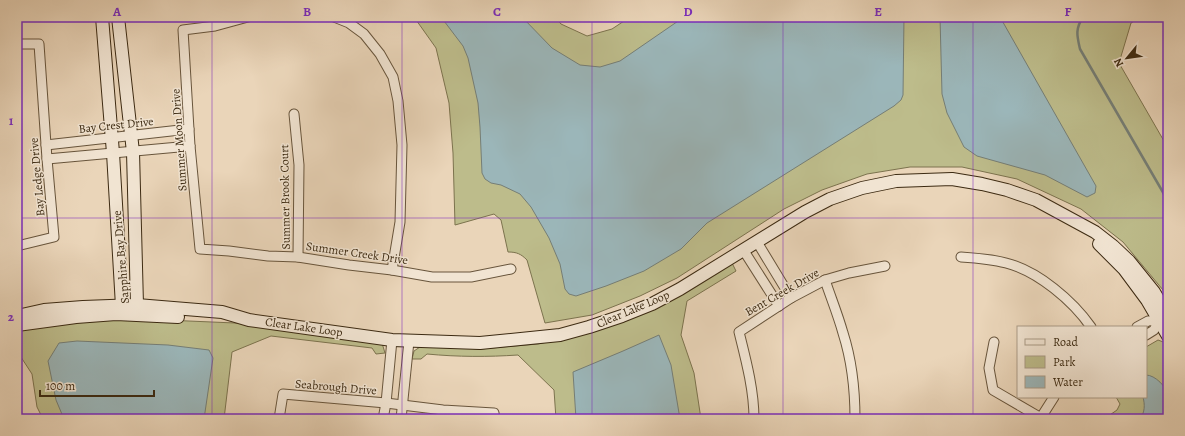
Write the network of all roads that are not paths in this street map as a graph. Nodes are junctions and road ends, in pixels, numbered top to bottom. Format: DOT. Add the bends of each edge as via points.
graph roads {
  1 [pos="102,17"];
  2 [pos="118,17"];
  3 [pos="248,17"];
  4 [pos="334,17"];
  5 [pos="17,44"];
  6 [pos="294,114"];
  7 [pos="189,129"];
  8 [pos="131,135"];
  9 [pos="112,137"];
  10 [pos="46,145"];
  11 [pos="190,146"];
  12 [pos="133,152"];
  13 [pos="113,153"];
  14 [pos="47,160"];
  15 [pos="757,242"];
  16 [pos="17,246"];
  17 [pos="200,249"];
  18 [pos="744,251"];
  19 [pos="298,257"];
  20 [pos="961,257"];
  21 [pos="885,266"];
  22 [pos="511,269"];
  23 [pos="392,270"];
  24 [pos="825,280"];
  25 [pos="791,298"];
  26 [pos="779,306"];
  27 [pos="130,308"];
  28 [pos="17,316"];
  29 [pos="1165,317"];
  30 [pos="17,325"];
  31 [pos="1090,326"];
  32 [pos="1139,326"];
  33 [pos="1147,334"];
  34 [pos="1168,336"];
  35 [pos="392,340"];
  36 [pos="409,341"];
  37 [pos="994,342"];
  38 [pos="1053,398"];
  39 [pos="386,403"];
  40 [pos="403,405"];
  41 [pos="494,416"];
  42 [pos="1041,418"];
  43 [pos="279,419"];
  44 [pos="383,419"];
  45 [pos="401,419"];
  46 [pos="754,419"];
  47 [pos="855,419"];
  1 -- 9 [label="street, Sapphire Bay Drive"];
  2 -- 8 [label="street, Sapphire Bay Drive"];
  3 -- 7 [label="street, Summer Moon Drive" via="215,26 184,30"];
  4 -- 23 [label="street" via="350,23 364,34 380,54 393,77 402,145 400,222"];
  5 -- 10 [label="street, Bay Ledge Drive" via="39,44"];
  6 -- 19 [label="street, Summer Brook Court" via="299,165"];
  7 -- 8 [label="street, Bay Crest Drive"];
  7 -- 11 [label="street, Summer Moon Drive"];
  8 -- 9 [label="street, Bay Crest Drive"];
  8 -- 12 [label="street, Sapphire Bay Drive"];
  9 -- 10 [label="street, Bay Crest Drive"];
  9 -- 13 [label="street, Sapphire Bay Drive"];
  10 -- 14 [label="street, Bay Ledge Drive"];
  11 -- 12 [label="street"];
  11 -- 17 [label="street, Summer Moon Drive"];
  12 -- 13 [label="street"];
  12 -- 27 [label="street, Sapphire Bay Drive"];
  13 -- 14 [label="street"];
  13 -- 27 [label="street, Sapphire Bay Drive"];
  14 -- 16 [label="street, Bay Ledge Drive" via="54,237"];
  15 -- 18 [label="street, Clear Lake Loop"];
  15 -- 25 [label="street"];
  15 -- 29 [label="street, Clear Lake Loop" via="830,199 862,188 896,181 952,179 982,184 1036,200 1095,232 1129,261 1154,292"];
  17 -- 19 [label="street, Summer Creek Drive"];
  18 -- 26 [label="street"];
  18 -- 36 [label="street, Clear Lake Loop" via="652,304 590,328 560,335 480,343"];
  19 -- 23 [label="street, Summer Creek Drive"];
  20 -- 31 [label="street" via="1008,264 1027,272 1071,302"];
  21 -- 24 [label="street, Bent Creek Drive"];
  22 -- 23 [label="street, Summer Creek Drive" via="471,277 432,277"];
  24 -- 25 [label="street, Bent Creek Drive"];
  24 -- 47 [label="street" via="844,334 850,361"];
  25 -- 26 [label="street, Bent Creek Drive"];
  26 -- 46 [label="street, Bent Creek Drive" via="739,332 747,362"];
  27 -- 28 [label="street" via="83,307 44,310"];
  27 -- 30 [label="street"];
  27 -- 35 [label="street, Clear Lake Loop" via="222,312 249,320"];
  29 -- 32 [label="street" via="1148,320"];
  29 -- 33 [label="street"];
  29 -- 34 [label="street, Clear Lake Loop"];
  35 -- 36 [label="street, Clear Lake Loop"];
  35 -- 39 [label="street, Seabrough Drive"];
  36 -- 40 [label="street"];
  37 -- 42 [label="street" via="989,368 992,390"];
  38 -- 42 [label="street"];
  39 -- 40 [label="street, Seabrough Drive"];
  39 -- 43 [label="street, Seabrough Drive" via="283,394"];
  39 -- 44 [label="street, Seabrough Drive"];
  40 -- 41 [label="street, Seabrough Drive"];
  40 -- 45 [label="street"];
}
